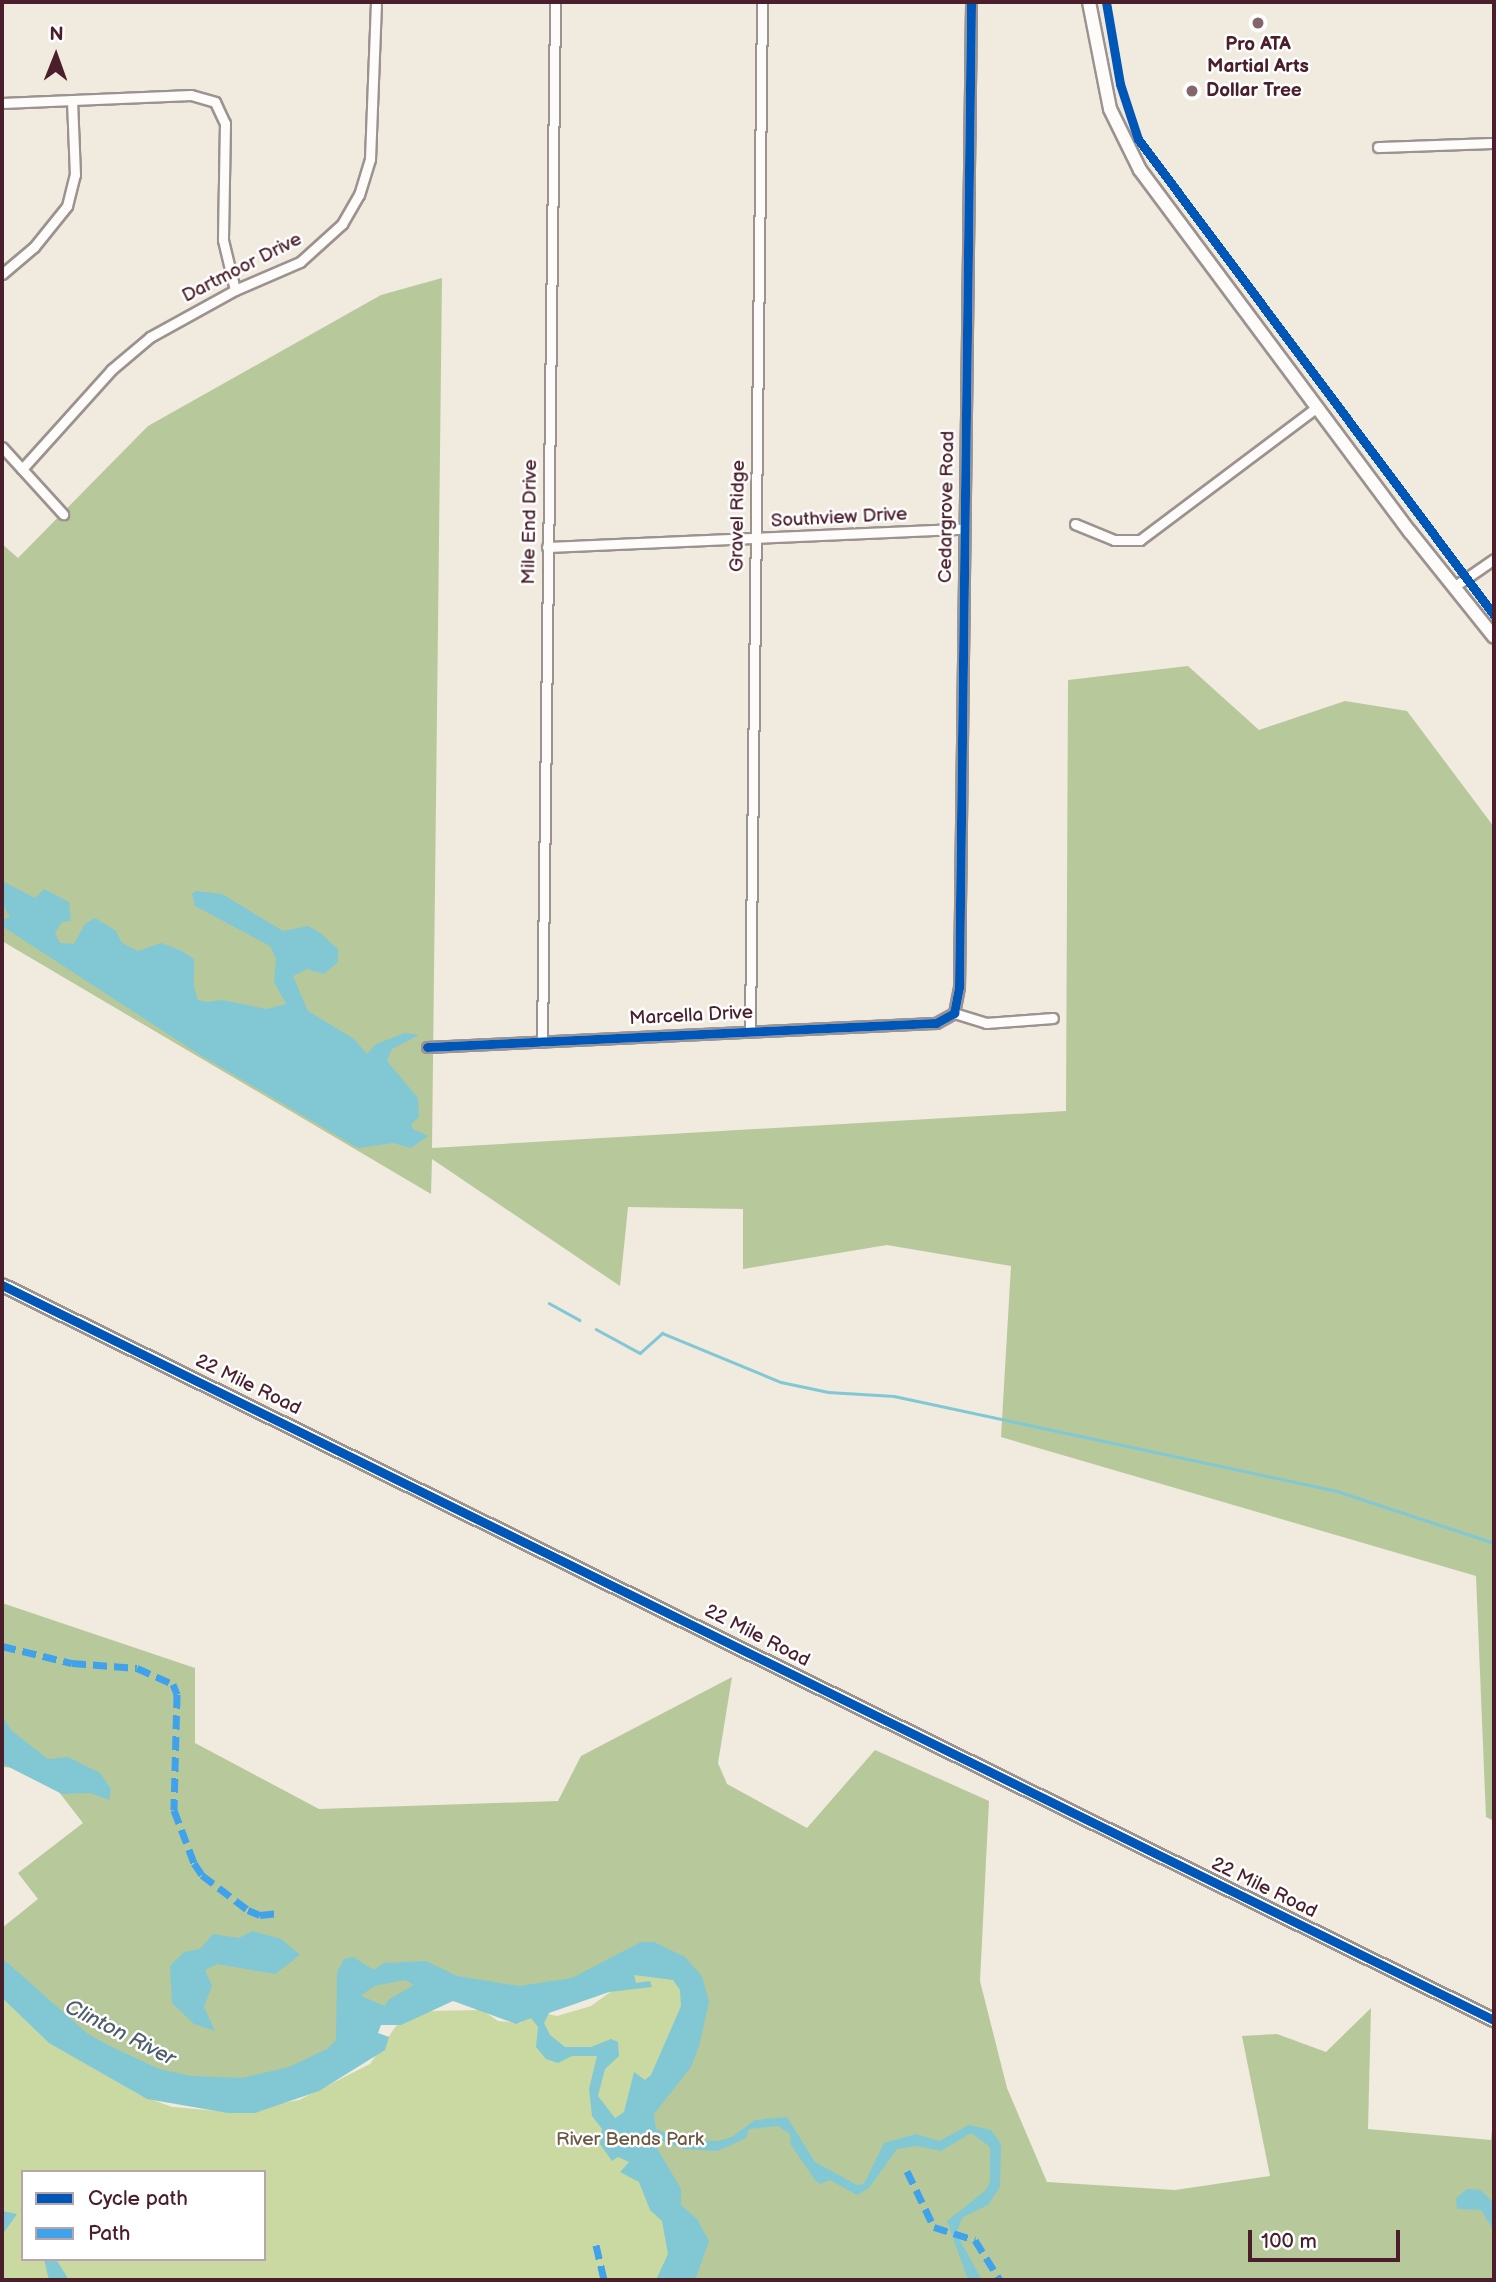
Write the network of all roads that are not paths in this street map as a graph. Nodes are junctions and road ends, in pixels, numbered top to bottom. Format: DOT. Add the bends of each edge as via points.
graph roads {
  1 [pos="376,2"];
  2 [pos="555,2"];
  3 [pos="762,2"];
  4 [pos="971,2"];
  5 [pos="1089,2"];
  6 [pos="72,100"];
  7 [pos="2,103"];
  8 [pos="1494,143"];
  9 [pos="1378,147"];
  10 [pos="2,274"];
  11 [pos="236,290"];
  12 [pos="1316,408"];
  13 [pos="2,447"];
  14 [pos="22,469"];
  15 [pos="63,514"];
  16 [pos="1075,524"];
  17 [pos="964,529"];
  18 [pos="755,541"];
  19 [pos="547,548"];
  20 [pos="1494,559"];
  21 [pos="1455,586"];
  22 [pos="1494,637"];
  23 [pos="954,1013"];
  24 [pos="1053,1018"];
  25 [pos="750,1030"];
  26 [pos="542,1042"];
  27 [pos="427,1047"];
  28 [pos="2,1285"];
  29 [pos="1494,2020"];
  1 -- 11 [label="street, Dartmoor Drive" via="372,144 359,195 342,224 312,254"];
  2 -- 19 [label="street, Mile End Drive"];
  3 -- 18 [label="street, Gravel Ridge"];
  4 -- 17 [label="street, Cedargrove Road"];
  5 -- 12 [label="street" via="1104,85 1130,155"];
  6 -- 7 [label="street"];
  6 -- 10 [label="street" via="75,175 68,206 34,247"];
  6 -- 11 [label="street" via="191,95 219,106 225,122 223,240"];
  8 -- 9 [label="street"];
  11 -- 14 [label="street, Dartmoor Drive" via="163,329 123,358"];
  12 -- 16 [label="street" via="1140,540 1114,540"];
  12 -- 21 [label="street"];
  13 -- 14 [label="street"];
  14 -- 15 [label="street"];
  17 -- 18 [label="street, Southview Drive"];
  17 -- 23 [label="street, Cedargrove Road" via="959,986"];
  18 -- 19 [label="street, Southview Drive"];
  18 -- 25 [label="street, Gravel Ridge"];
  19 -- 26 [label="street, Mile End Drive"];
  20 -- 21 [label="street"];
  21 -- 22 [label="street"];
  23 -- 24 [label="street" via="986,1023"];
  23 -- 25 [label="street, Marcella Drive" via="936,1023"];
  25 -- 26 [label="street, Marcella Drive"];
  26 -- 27 [label="street, Marcella Drive"];
  28 -- 29 [label="street, 22 Mile Road"];
}
